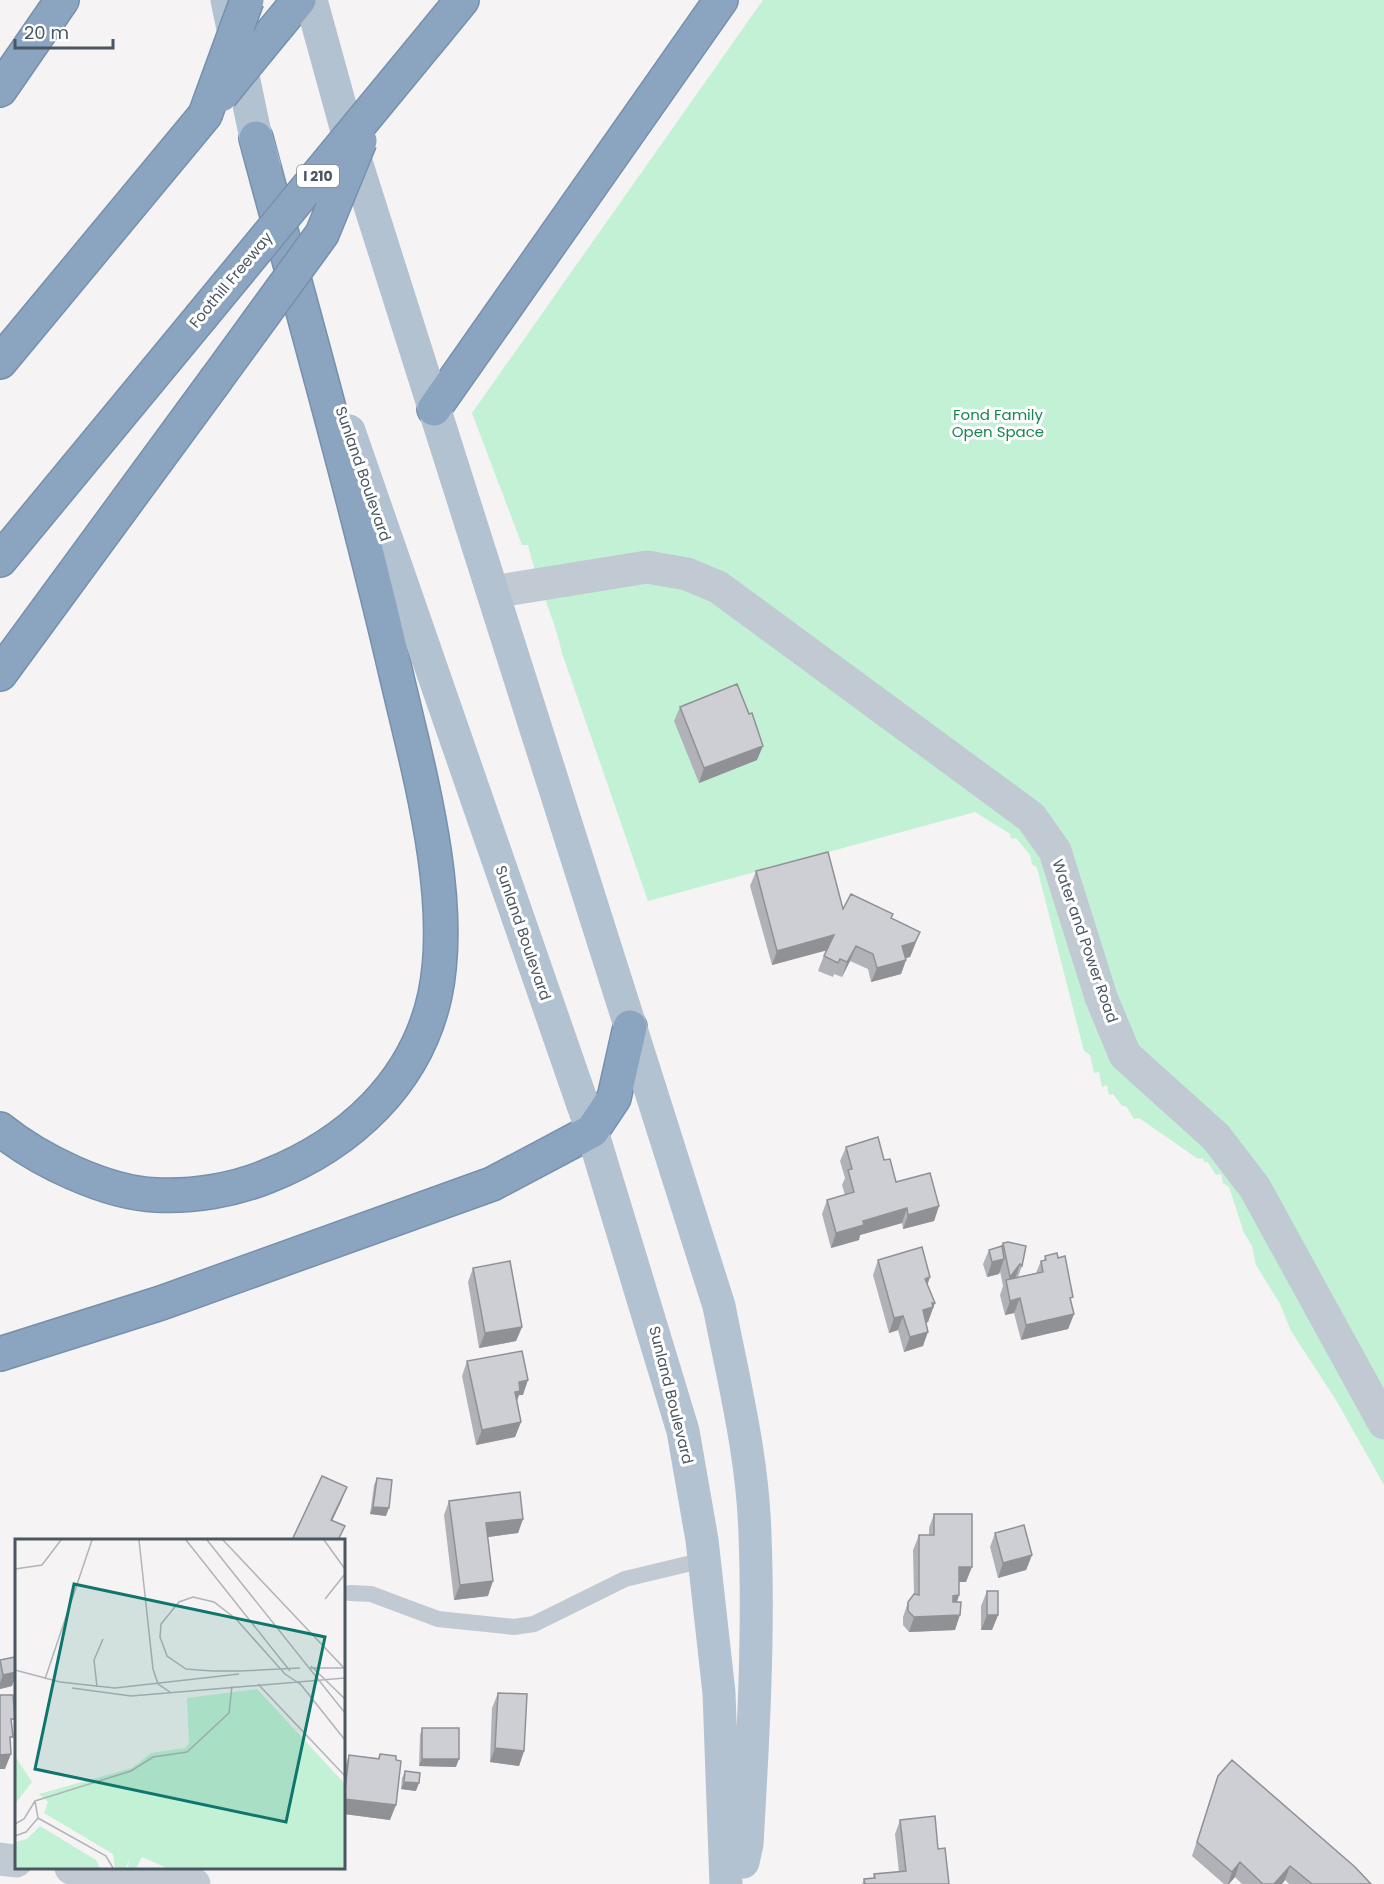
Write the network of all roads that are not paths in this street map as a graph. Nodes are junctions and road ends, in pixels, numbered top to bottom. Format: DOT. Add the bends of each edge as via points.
graph roads {
  1 [pos="62,0"];
  2 [pos="227,0"];
  3 [pos="247,0"];
  4 [pos="299,0"];
  5 [pos="311,0"];
  6 [pos="462,0"];
  7 [pos="721,0"];
  8 [pos="0,90"];
  9 [pos="372,111"];
  10 [pos="205,115"];
  11 [pos="256,138"];
  12 [pos="0,362"];
  13 [pos="434,409"];
  14 [pos="0,560"];
  15 [pos="493,592"];
  16 [pos="0,674"];
  17 [pos="630,1028"];
  18 [pos="0,1129"];
  19 [pos="592,1131"];
  20 [pos="0,1354"];
  21 [pos="1384,1423"];
  22 [pos="704,1560"];
  23 [pos="350,1593"];
  24 [pos="0,1859"];
  25 [pos="15,1861"];
  26 [pos="79,1869"];
  27 [pos="194,1884"];
  28 [pos="726,1884"];
  29 [pos="739,1884"];
  1 -- 8 [label="highway"];
  2 -- 11 [label="main road, Sunland Boulevard"];
  3 -- 10 [label="highway, bridge"];
  4 -- 10 [label="highway, bridge"];
  5 -- 13 [label="main road" via="352,149"];
  6 -- 9 [label="highway, Foothill Freeway / I 210, bridge"];
  7 -- 13 [label="highway"];
  9 -- 14 [label="highway, Foothill Freeway / I 210, bridge"];
  9 -- 16 [label="highway, bridge" via="322,234"];
  10 -- 12 [label="highway"];
  11 -- 18 [label="highway" via="370,563 417,764 440,892 435,995 401,1076 373,1110 337,1141 296,1165 253,1182 204,1193 154,1196 63,1168"];
  11 -- 19 [label="main road, Sunland Boulevard" via="332,384"];
  13 -- 15 [label="main road"];
  15 -- 17 [label="main road"];
  15 -- 21 [label="street, Water and Power Road" via="647,567 687,574 718,587 1031,817 1055,851 1101,997 1125,1055 1216,1137 1254,1188"];
  17 -- 19 [label="highway" via="614,1098"];
  17 -- 29 [label="main road" via="718,1306 742,1419 755,1533 756,1685 747,1844"];
  19 -- 20 [label="highway" via="492,1184 161,1302"];
  19 -- 22 [label="main road, Sunland Boulevard" via="683,1431"];
  22 -- 23 [label="lane" via="625,1579 534,1624 514,1628 438,1619 371,1594"];
  22 -- 28 [label="main road, Sunland Boulevard" via="719,1693"];
  24 -- 25 [label="street"];
  26 -- 27 [label="street"];
}
